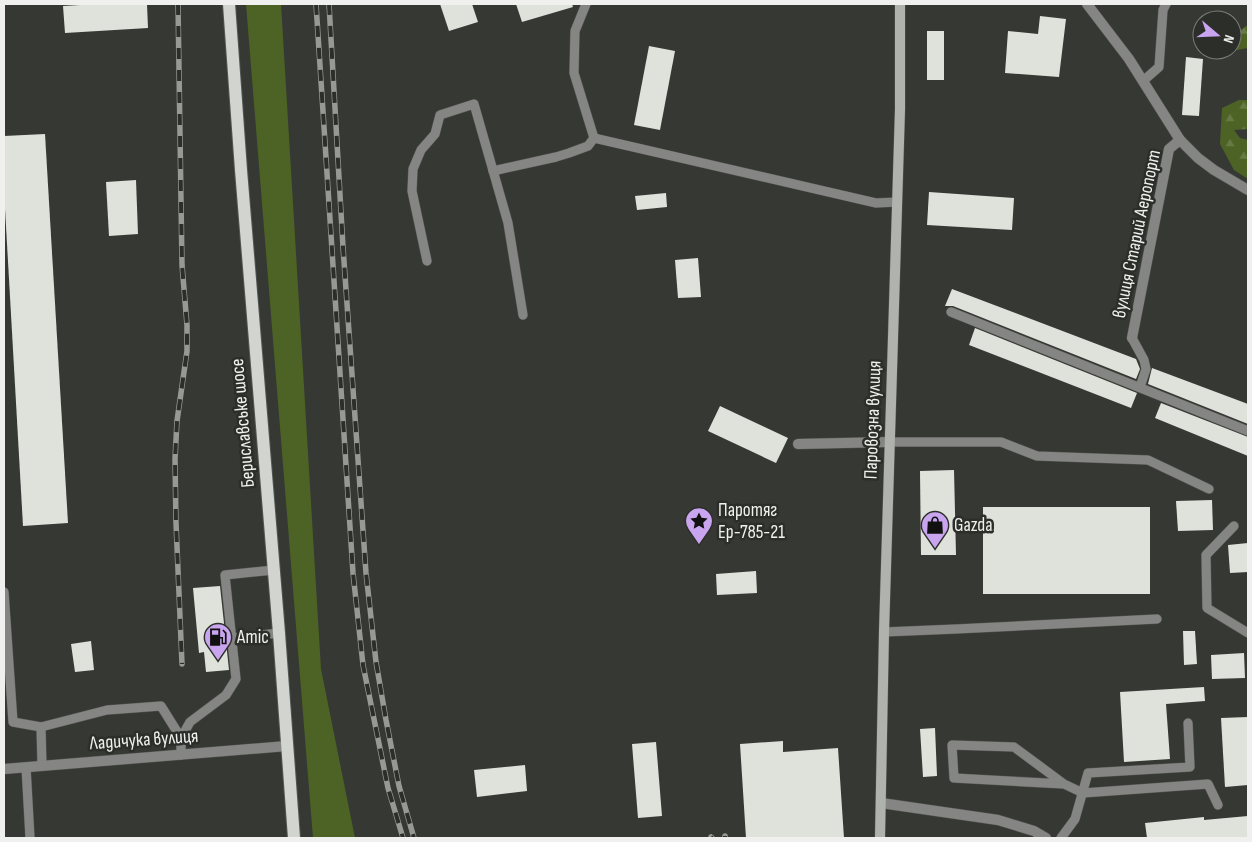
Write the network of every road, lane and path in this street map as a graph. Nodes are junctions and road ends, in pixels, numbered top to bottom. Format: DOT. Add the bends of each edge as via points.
graph roads {
  1 [pos="229,4"];
  2 [pos="586,4"];
  3 [pos="900,4"];
  4 [pos="1087,4"];
  5 [pos="1166,4"];
  6 [pos="1143,81"];
  7 [pos="594,138"];
  8 [pos="1180,140"];
  9 [pos="493,171"];
  10 [pos="1248,190"];
  11 [pos="897,202"];
  12 [pos="427,261"];
  13 [pos="951,312"];
  14 [pos="523,315"];
  15 [pos="1132,338"];
  16 [pos="1140,387"];
  17 [pos="1248,431"];
  18 [pos="889,442"];
  19 [pos="798,444"];
  20 [pos="1209,489"];
  21 [pos="1234,526"];
  22 [pos="274,570"];
  23 [pos="4,592"];
  24 [pos="1157,619"];
  25 [pos="884,632"];
  26 [pos="279,633"];
  27 [pos="1248,633"];
  28 [pos="232,638"];
  29 [pos="1188,723"];
  30 [pos="41,727"];
  31 [pos="181,738"];
  32 [pos="287,746"];
  33 [pos="181,755"];
  34 [pos="42,766"];
  35 [pos="26,767"];
  36 [pos="4,769"];
  37 [pos="1064,784"];
  38 [pos="1083,793"];
  39 [pos="881,803"];
  40 [pos="1218,805"];
  41 [pos="30,838"];
  42 [pos="294,838"];
  43 [pos="880,838"];
  44 [pos="1046,838"];
  45 [pos="1061,838"];
  1 -- 22 [label="main road, Бериславське шосе"];
  2 -- 7 [label="lane" via="575,31 574,73"];
  3 -- 11 [label="main road, Паровозна вулиця"];
  4 -- 6 [label="street"];
  5 -- 6 [label="lane" via="1159,67"];
  6 -- 8 [label="street"];
  7 -- 9 [label="lane" via="588,146 556,157"];
  7 -- 11 [label="lane" via="876,203"];
  8 -- 10 [label="street" via="1214,170"];
  8 -- 15 [label="street, вулиця Старий Аеропорт" via="1169,149"];
  9 -- 12 [label="lane" via="474,104 440,115 435,134 421,150 413,169 412,191"];
  9 -- 14 [label="lane" via="508,223"];
  11 -- 18 [label="main road, Паровозна вулиця"];
  13 -- 16 [label="lane"];
  15 -- 16 [label="lane" via="1146,369"];
  16 -- 17 [label="lane"];
  18 -- 19 [label="street"];
  18 -- 20 [label="lane" via="1001,442 1037,456 1148,460"];
  18 -- 25 [label="main road, Паровозна вулиця"];
  21 -- 27 [label="lane" via="1206,555 1208,608"];
  22 -- 26 [label="main road, Бериславське шосе"];
  22 -- 28 [label="lane" via="225,575"];
  23 -- 30 [label="lane" via="13,722"];
  24 -- 25 [label="lane"];
  25 -- 39 [label="main road, Паровозна вулиця"];
  26 -- 28 [label="lane"];
  26 -- 32 [label="main road, Бериславське шосе"];
  28 -- 31 [label="lane" via="236,679 226,695 190,722"];
  29 -- 38 [label="lane" via="1190,767 1088,773"];
  30 -- 31 [label="lane" via="107,710 161,706"];
  30 -- 34 [label="lane"];
  31 -- 33 [label="lane"];
  32 -- 33 [label="street, Ладичука вулиця"];
  32 -- 42 [label="main road, Бериславське шосе"];
  33 -- 34 [label="street, Ладичука вулиця"];
  34 -- 35 [label="street, Ладичука вулиця"];
  35 -- 36 [label="street, Ладичука вулиця"];
  35 -- 41 [label="lane"];
  37 -- 37 [label="lane" via="1014,747 952,745 954,778"];
  37 -- 38 [label="lane"];
  38 -- 40 [label="lane" via="1208,784"];
  38 -- 45 [label="lane" via="1076,820"];
  39 -- 43 [label="main road, Паровозна вулиця"];
  39 -- 44 [label="street" via="998,820"];
}
